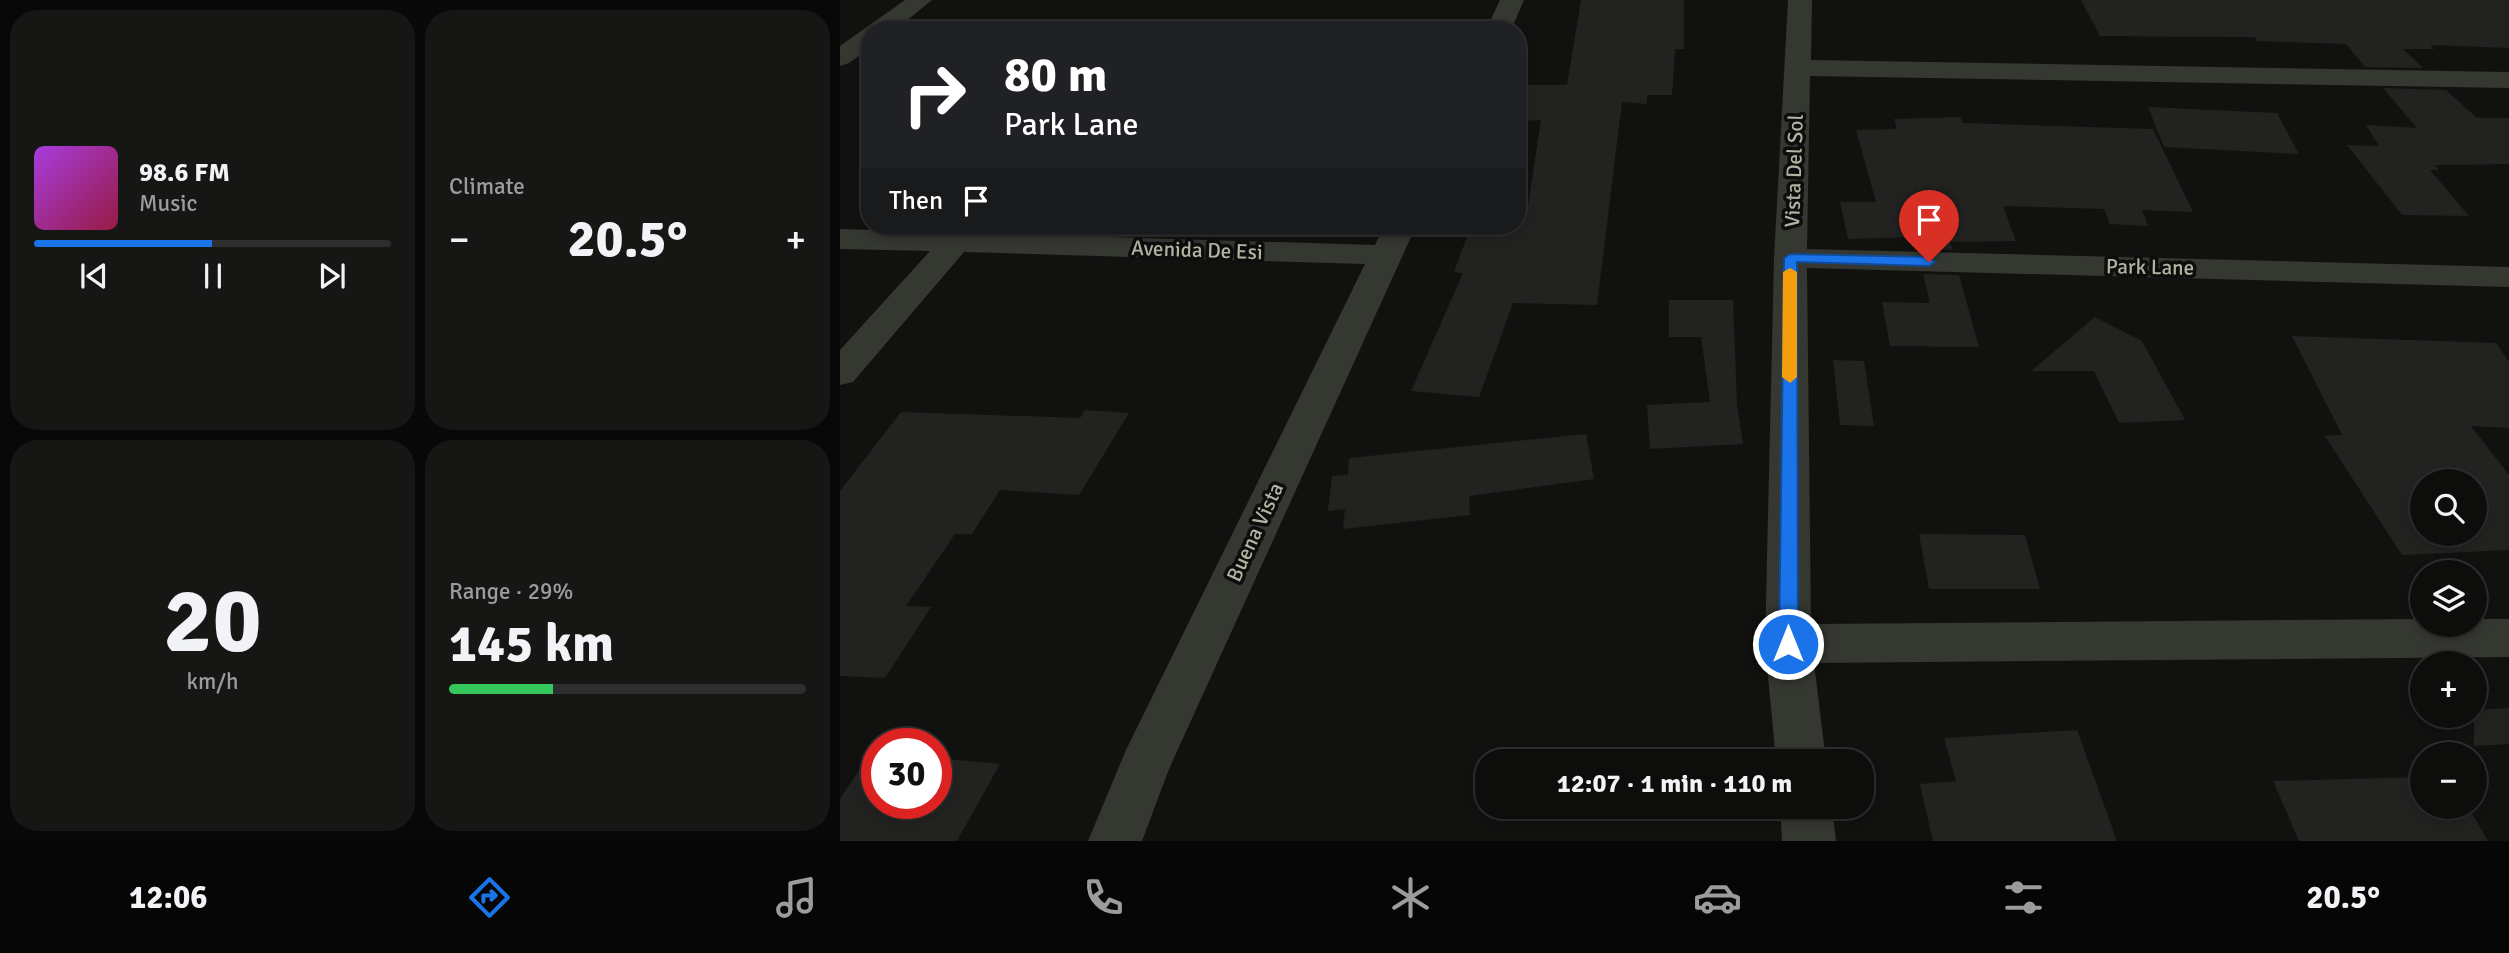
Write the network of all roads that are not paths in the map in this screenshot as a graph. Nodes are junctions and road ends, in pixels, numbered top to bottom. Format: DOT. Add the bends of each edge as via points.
graph roads {
  1 [pos="920,0"];
  2 [pos="1512,0"];
  3 [pos="1800,0"];
  4 [pos="891,21"];
  5 [pos="1502,21"];
  6 [pos="1798,68"];
  7 [pos="2509,80"];
  8 [pos="840,239"];
  9 [pos="1393,241"];
  10 [pos="955,243"];
  11 [pos="1790,258"];
  12 [pos="2509,277"];
  13 [pos="840,373"];
  14 [pos="2509,638"];
  15 [pos="1788,644"];
  16 [pos="1800,749"];
  17 [pos="1807,819"];
  18 [pos="1115,841"];
  19 [pos="1809,841"];
  1 -- 4 [label="street"];
  2 -- 5 [label="street"];
  3 -- 6 [label="street, Vista Del Sol"];
  6 -- 7 [label="street"];
  6 -- 11 [label="street, Vista Del Sol"];
  8 -- 10 [label="street, Avenida De Esi"];
  9 -- 10 [label="street, Avenida De Esi"];
  9 -- 18 [label="street, Buena Vista" via="1144,767"];
  10 -- 13 [label="street"];
  11 -- 12 [label="street, Park Lane"];
  11 -- 15 [label="street, Vista Del Sol"];
  14 -- 15 [label="street"];
  15 -- 16 [label="street, Vista Del Sol"];
  17 -- 19 [label="street"];
}
